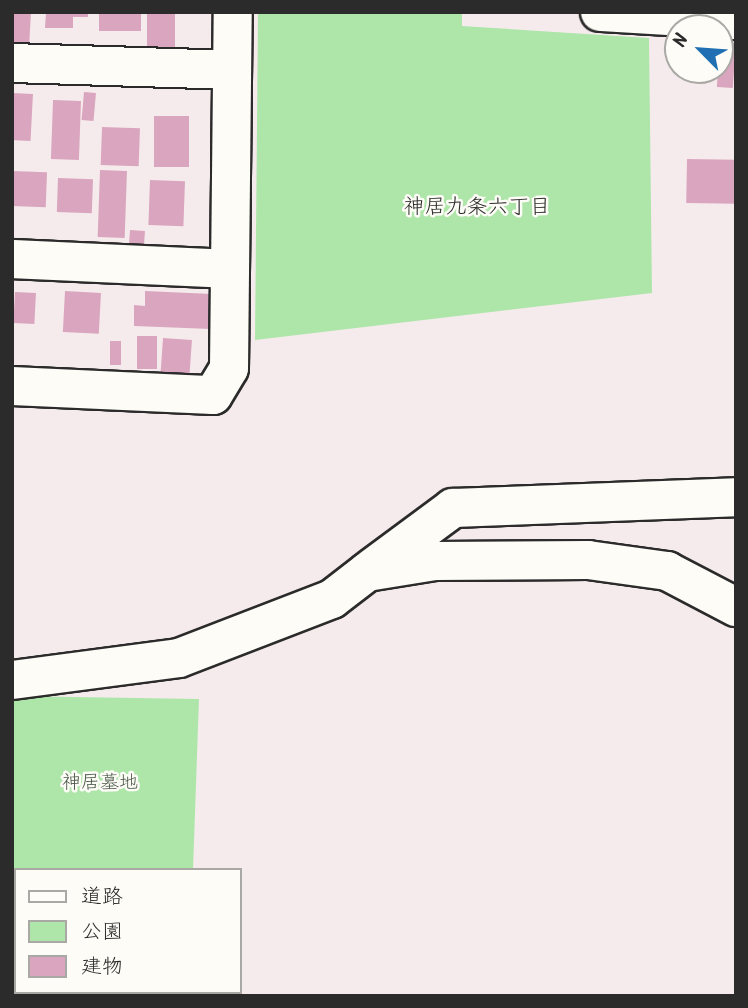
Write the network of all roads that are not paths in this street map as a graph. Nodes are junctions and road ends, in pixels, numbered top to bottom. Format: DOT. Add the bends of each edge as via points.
graph roads {
  1 [pos="233,12"];
  2 [pos="600,12"];
  3 [pos="736,20"];
  4 [pos="12,63"];
  5 [pos="231,70"];
  6 [pos="12,259"];
  7 [pos="229,269"];
  8 [pos="12,386"];
  9 [pos="736,498"];
  10 [pos="367,572"];
  11 [pos="736,607"];
  12 [pos="12,680"];
  1 -- 5 [label="street"];
  2 -- 3 [label="street"];
  4 -- 5 [label="street"];
  5 -- 7 [label="street"];
  6 -- 7 [label="street"];
  7 -- 8 [label="street" via="229,368 213,395"];
  9 -- 10 [label="street" via="453,508"];
  10 -- 11 [label="street" via="435,561 588,561 667,571"];
  10 -- 12 [label="street" via="332,599 179,658"];
}
